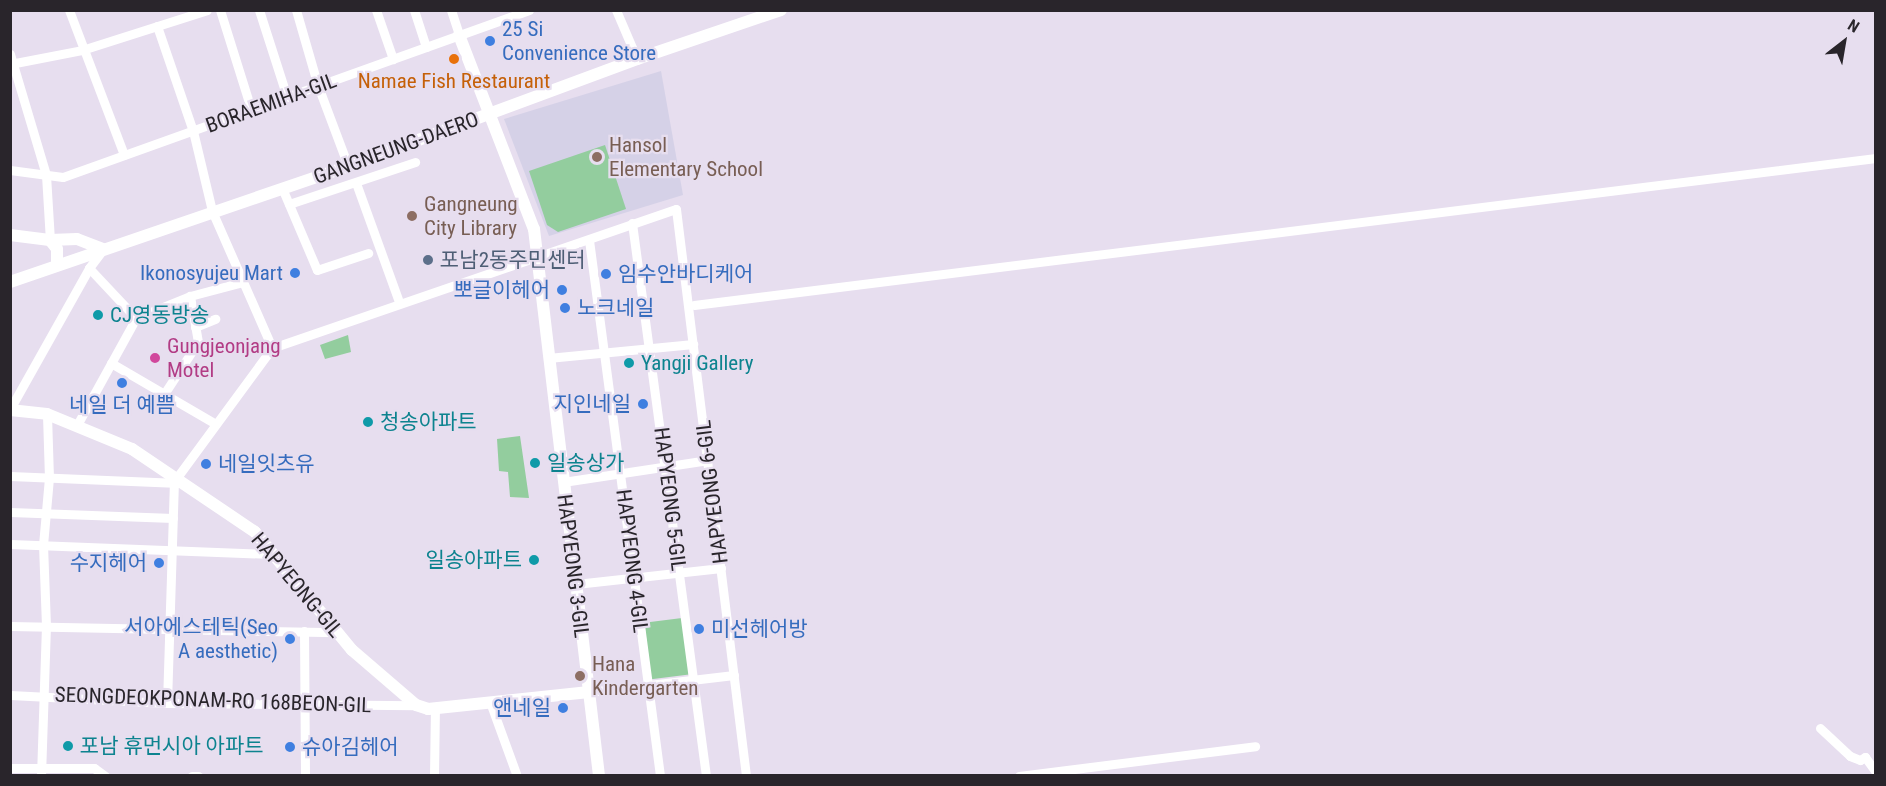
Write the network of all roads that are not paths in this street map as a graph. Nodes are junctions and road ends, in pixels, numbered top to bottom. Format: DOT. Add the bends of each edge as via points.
graph roads {
  1 [pos="69,10"];
  2 [pos="207,10"];
  3 [pos="220,10"];
  4 [pos="259,10"];
  5 [pos="296,10"];
  6 [pos="376,10"];
  7 [pos="414,10"];
  8 [pos="451,10"];
  9 [pos="529,10"];
  10 [pos="616,10"];
  11 [pos="781,10"];
  12 [pos="157,26"];
  13 [pos="459,35"];
  14 [pos="426,47"];
  15 [pos="82,51"];
  16 [pos="393,59"];
  17 [pos="637,59"];
  18 [pos="12,60"];
  19 [pos="318,86"];
  20 [pos="286,97"];
  21 [pos="251,109"];
  22 [pos="491,113"];
  23 [pos="193,131"];
  24 [pos="124,155"];
  25 [pos="1875,158"];
  26 [pos="415,162"];
  27 [pos="348,166"];
  28 [pos="10,170"];
  29 [pos="46,175"];
  30 [pos="356,183"];
  31 [pos="282,188"];
  32 [pos="289,204"];
  33 [pos="212,211"];
  34 [pos="632,223"];
  35 [pos="10,235"];
  36 [pos="50,240"];
  37 [pos="589,240"];
  38 [pos="103,249"];
  39 [pos="368,253"];
  40 [pos="536,254"];
  41 [pos="57,263"];
  42 [pos="88,268"];
  43 [pos="10,282"];
  44 [pos="243,282"];
  45 [pos="190,296"];
  46 [pos="399,302"];
  47 [pos="694,305"];
  48 [pos="136,318"];
  49 [pos="215,319"];
  50 [pos="195,327"];
  51 [pos="693,344"];
  52 [pos="272,348"];
  53 [pos="650,349"];
  54 [pos="605,353"];
  55 [pos="548,358"];
  56 [pos="111,363"];
  57 [pos="164,394"];
  58 [pos="10,409"];
  59 [pos="47,414"];
  60 [pos="216,424"];
  61 [pos="77,425"];
  62 [pos="708,460"];
  63 [pos="666,467"];
  64 [pos="621,473"];
  65 [pos="10,476"];
  66 [pos="49,478"];
  67 [pos="179,480"];
  68 [pos="563,482"];
  69 [pos="10,512"];
  70 [pos="46,514"];
  71 [pos="173,518"];
  72 [pos="10,544"];
  73 [pos="43,546"];
  74 [pos="172,550"];
  75 [pos="273,554"];
  76 [pos="721,568"];
  77 [pos="679,572"];
  78 [pos="634,575"];
  79 [pos="576,584"];
  80 [pos="10,626"];
  81 [pos="46,626"];
  82 [pos="169,629"];
  83 [pos="304,631"];
  84 [pos="337,632"];
  85 [pos="734,675"];
  86 [pos="693,679"];
  87 [pos="648,684"];
  88 [pos="589,692"];
  89 [pos="10,695"];
  90 [pos="44,695"];
  91 [pos="490,702"];
  92 [pos="167,703"];
  93 [pos="306,704"];
  94 [pos="416,705"];
  95 [pos="435,708"];
  96 [pos="1820,728"];
  97 [pos="1255,746"];
  98 [pos="10,768"];
  99 [pos="1875,772"];
  100 [pos="41,773"];
  101 [pos="105,776"];
  102 [pos="192,776"];
  103 [pos="198,776"];
  104 [pos="305,776"];
  105 [pos="434,776"];
  106 [pos="517,776"];
  107 [pos="599,776"];
  108 [pos="660,776"];
  109 [pos="706,776"];
  110 [pos="746,776"];
  111 [pos="1019,776"];
  1 -- 15 [label="street"];
  2 -- 12 [label="street"];
  3 -- 21 [label="street"];
  4 -- 20 [label="street"];
  5 -- 19 [label="street"];
  6 -- 16 [label="street"];
  7 -- 14 [label="street"];
  8 -- 13 [label="street"];
  9 -- 13 [label="street, BORAEMIHA-GIL"];
  10 -- 17 [label="street"];
  11 -- 17 [label="street, GANGNEUNG-DAERO"];
  12 -- 15 [label="street"];
  12 -- 23 [label="street"];
  13 -- 14 [label="street, BORAEMIHA-GIL"];
  13 -- 22 [label="street, HAPYEONG 3-GIL"];
  14 -- 16 [label="street, BORAEMIHA-GIL"];
  15 -- 18 [label="street"];
  15 -- 24 [label="street"];
  16 -- 19 [label="street, BORAEMIHA-GIL"];
  17 -- 22 [label="street, GANGNEUNG-DAERO"];
  18 -- 29 [label="street"];
  19 -- 20 [label="street, BORAEMIHA-GIL"];
  19 -- 27 [label="street"];
  20 -- 21 [label="street, BORAEMIHA-GIL"];
  21 -- 23 [label="street, BORAEMIHA-GIL"];
  22 -- 27 [label="street, GANGNEUNG-DAERO"];
  22 -- 40 [label="street, HAPYEONG 3-GIL" via="534,229"];
  23 -- 24 [label="street, BORAEMIHA-GIL"];
  23 -- 33 [label="street"];
  24 -- 29 [label="street, BORAEMIHA-GIL" via="63,177"];
  25 -- 47 [label="street"];
  26 -- 30 [label="street"];
  27 -- 31 [label="street, GANGNEUNG-DAERO"];
  28 -- 29 [label="street, BORAEMIHA-GIL"];
  29 -- 36 [label="street"];
  30 -- 32 [label="street"];
  30 -- 46 [label="street"];
  31 -- 32 [label="street"];
  31 -- 33 [label="street, GANGNEUNG-DAERO"];
  32 -- 39 [label="street" via="318,270"];
  33 -- 38 [label="street, GANGNEUNG-DAERO"];
  33 -- 44 [label="street"];
  34 -- 37 [label="street"];
  34 -- 51 [label="street, HAPYEONG 6-GIL" via="676,209"];
  34 -- 53 [label="street, HAPYEONG 5-GIL"];
  35 -- 36 [label="street"];
  36 -- 38 [label="street" via="77,239"];
  36 -- 41 [label="street" via="57,249"];
  37 -- 40 [label="street"];
  37 -- 54 [label="street, HAPYEONG 4-GIL"];
  38 -- 41 [label="street, GANGNEUNG-DAERO"];
  38 -- 42 [label="street"];
  40 -- 46 [label="street"];
  40 -- 55 [label="street, HAPYEONG 3-GIL"];
  41 -- 43 [label="street, GANGNEUNG-DAERO"];
  42 -- 48 [label="street"];
  42 -- 58 [label="street"];
  44 -- 45 [label="street"];
  44 -- 52 [label="street"];
  45 -- 48 [label="street"];
  45 -- 50 [label="street"];
  46 -- 52 [label="street"];
  48 -- 56 [label="street"];
  49 -- 50 [label="street"];
  50 -- 57 [label="street" via="198,342"];
  51 -- 53 [label="street"];
  51 -- 62 [label="street, HAPYEONG 6-GIL"];
  52 -- 60 [label="street"];
  53 -- 54 [label="street"];
  53 -- 63 [label="street, HAPYEONG 5-GIL"];
  54 -- 55 [label="street"];
  54 -- 64 [label="street, HAPYEONG 4-GIL"];
  55 -- 68 [label="street, HAPYEONG 3-GIL"];
  56 -- 57 [label="street"];
  56 -- 61 [label="street"];
  57 -- 60 [label="street"];
  58 -- 59 [label="street, HAPYEONG-GIL"];
  59 -- 61 [label="street, HAPYEONG-GIL"];
  59 -- 66 [label="street"];
  60 -- 67 [label="street"];
  61 -- 67 [label="street, HAPYEONG-GIL" via="132,449"];
  62 -- 63 [label="street"];
  62 -- 76 [label="street, HAPYEONG 6-GIL"];
  63 -- 64 [label="street"];
  63 -- 77 [label="street, HAPYEONG 5-GIL"];
  64 -- 68 [label="street"];
  64 -- 78 [label="street, HAPYEONG 4-GIL"];
  65 -- 66 [label="street"];
  66 -- 67 [label="street"];
  66 -- 70 [label="street"];
  67 -- 71 [label="street"];
  67 -- 75 [label="street, HAPYEONG-GIL" via="255,532"];
  68 -- 79 [label="street, HAPYEONG 3-GIL"];
  69 -- 70 [label="street"];
  70 -- 71 [label="street"];
  70 -- 73 [label="street"];
  71 -- 74 [label="street"];
  72 -- 73 [label="street"];
  73 -- 74 [label="street"];
  73 -- 81 [label="street"];
  74 -- 75 [label="street"];
  74 -- 82 [label="street"];
  75 -- 84 [label="street, HAPYEONG-GIL"];
  76 -- 77 [label="street"];
  76 -- 85 [label="street, HAPYEONG 6-GIL"];
  77 -- 78 [label="street"];
  77 -- 86 [label="street, HAPYEONG 5-GIL"];
  78 -- 79 [label="street"];
  78 -- 87 [label="street, HAPYEONG 4-GIL"];
  79 -- 88 [label="street, HAPYEONG 3-GIL"];
  80 -- 81 [label="street"];
  81 -- 82 [label="street"];
  81 -- 90 [label="street"];
  82 -- 83 [label="street"];
  82 -- 92 [label="street"];
  83 -- 84 [label="street"];
  83 -- 93 [label="street"];
  84 -- 94 [label="street, HAPYEONG-GIL" via="352,650"];
  85 -- 86 [label="street"];
  85 -- 110 [label="street, HAPYEONG 6-GIL"];
  86 -- 87 [label="street"];
  86 -- 109 [label="street, HAPYEONG 5-GIL"];
  87 -- 88 [label="street"];
  87 -- 108 [label="street, HAPYEONG 4-GIL"];
  88 -- 91 [label="street"];
  88 -- 107 [label="street, HAPYEONG 3-GIL"];
  89 -- 90 [label="street, SEONGDEOKPONAM-RO 168BEON-GIL"];
  90 -- 92 [label="street, SEONGDEOKPONAM-RO 168BEON-GIL"];
  90 -- 100 [label="street"];
  91 -- 95 [label="street"];
  91 -- 106 [label="street"];
  92 -- 93 [label="street, SEONGDEOKPONAM-RO 168BEON-GIL"];
  93 -- 94 [label="street, SEONGDEOKPONAM-RO 168BEON-GIL"];
  93 -- 104 [label="street"];
  94 -- 95 [label="street"];
  95 -- 105 [label="street"];
  96 -- 99 [label="street" via="1850,756 1860,760 1865,757"];
  97 -- 111 [label="street"];
  98 -- 100 [label="street"];
  100 -- 101 [label="street" via="94,768"];
  102 -- 103 [label="street"];
}
